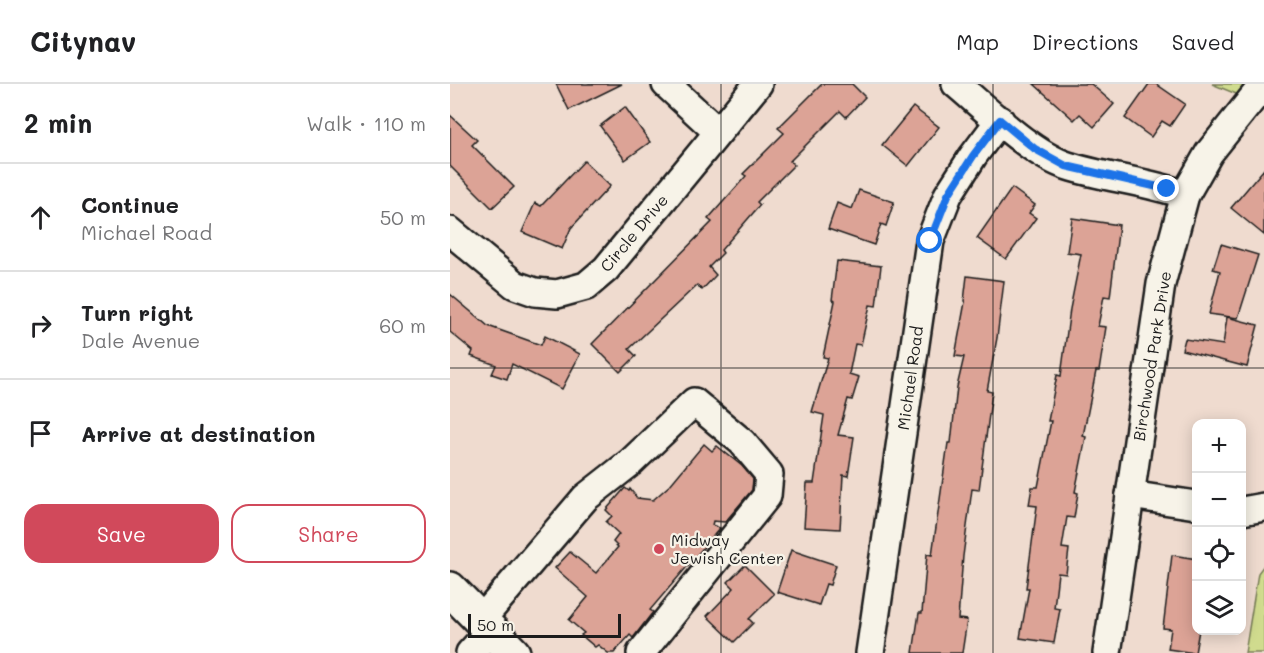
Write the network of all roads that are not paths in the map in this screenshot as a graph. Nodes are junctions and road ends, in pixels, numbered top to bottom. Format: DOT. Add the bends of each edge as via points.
graph roads {
  1 [pos="666,84"];
  2 [pos="758,84"];
  3 [pos="956,84"];
  4 [pos="1264,84"];
  5 [pos="1000,120"];
  6 [pos="718,132"];
  7 [pos="1185,195"];
  8 [pos="450,231"];
  9 [pos="1130,495"];
  10 [pos="1192,505"];
  11 [pos="1264,507"];
  12 [pos="1246,510"];
  13 [pos="450,589"];
  14 [pos="488,639"];
  15 [pos="640,653"];
  16 [pos="870,653"];
  17 [pos="1107,653"];
  1 -- 6 [label="street"];
  2 -- 6 [label="street, Circle Drive"];
  3 -- 5 [label="street"];
  4 -- 7 [label="street, Birchwood Park Drive" via="1209,153"];
  5 -- 7 [label="street" via="1035,149 1066,166"];
  5 -- 16 [label="street, Michael Road" via="948,195 930,241"];
  6 -- 8 [label="street, Circle Drive" via="606,269 586,286 557,294 515,285"];
  7 -- 9 [label="street, Birchwood Park Drive" via="1161,284"];
  9 -- 10 [label="street"];
  9 -- 17 [label="street, Birchwood Park Drive"];
  11 -- 12 [label="street"];
  13 -- 14 [label="main road"];
  14 -- 15 [label="street" via="585,498 631,462 694,402 742,442 769,474 767,496"];
}
